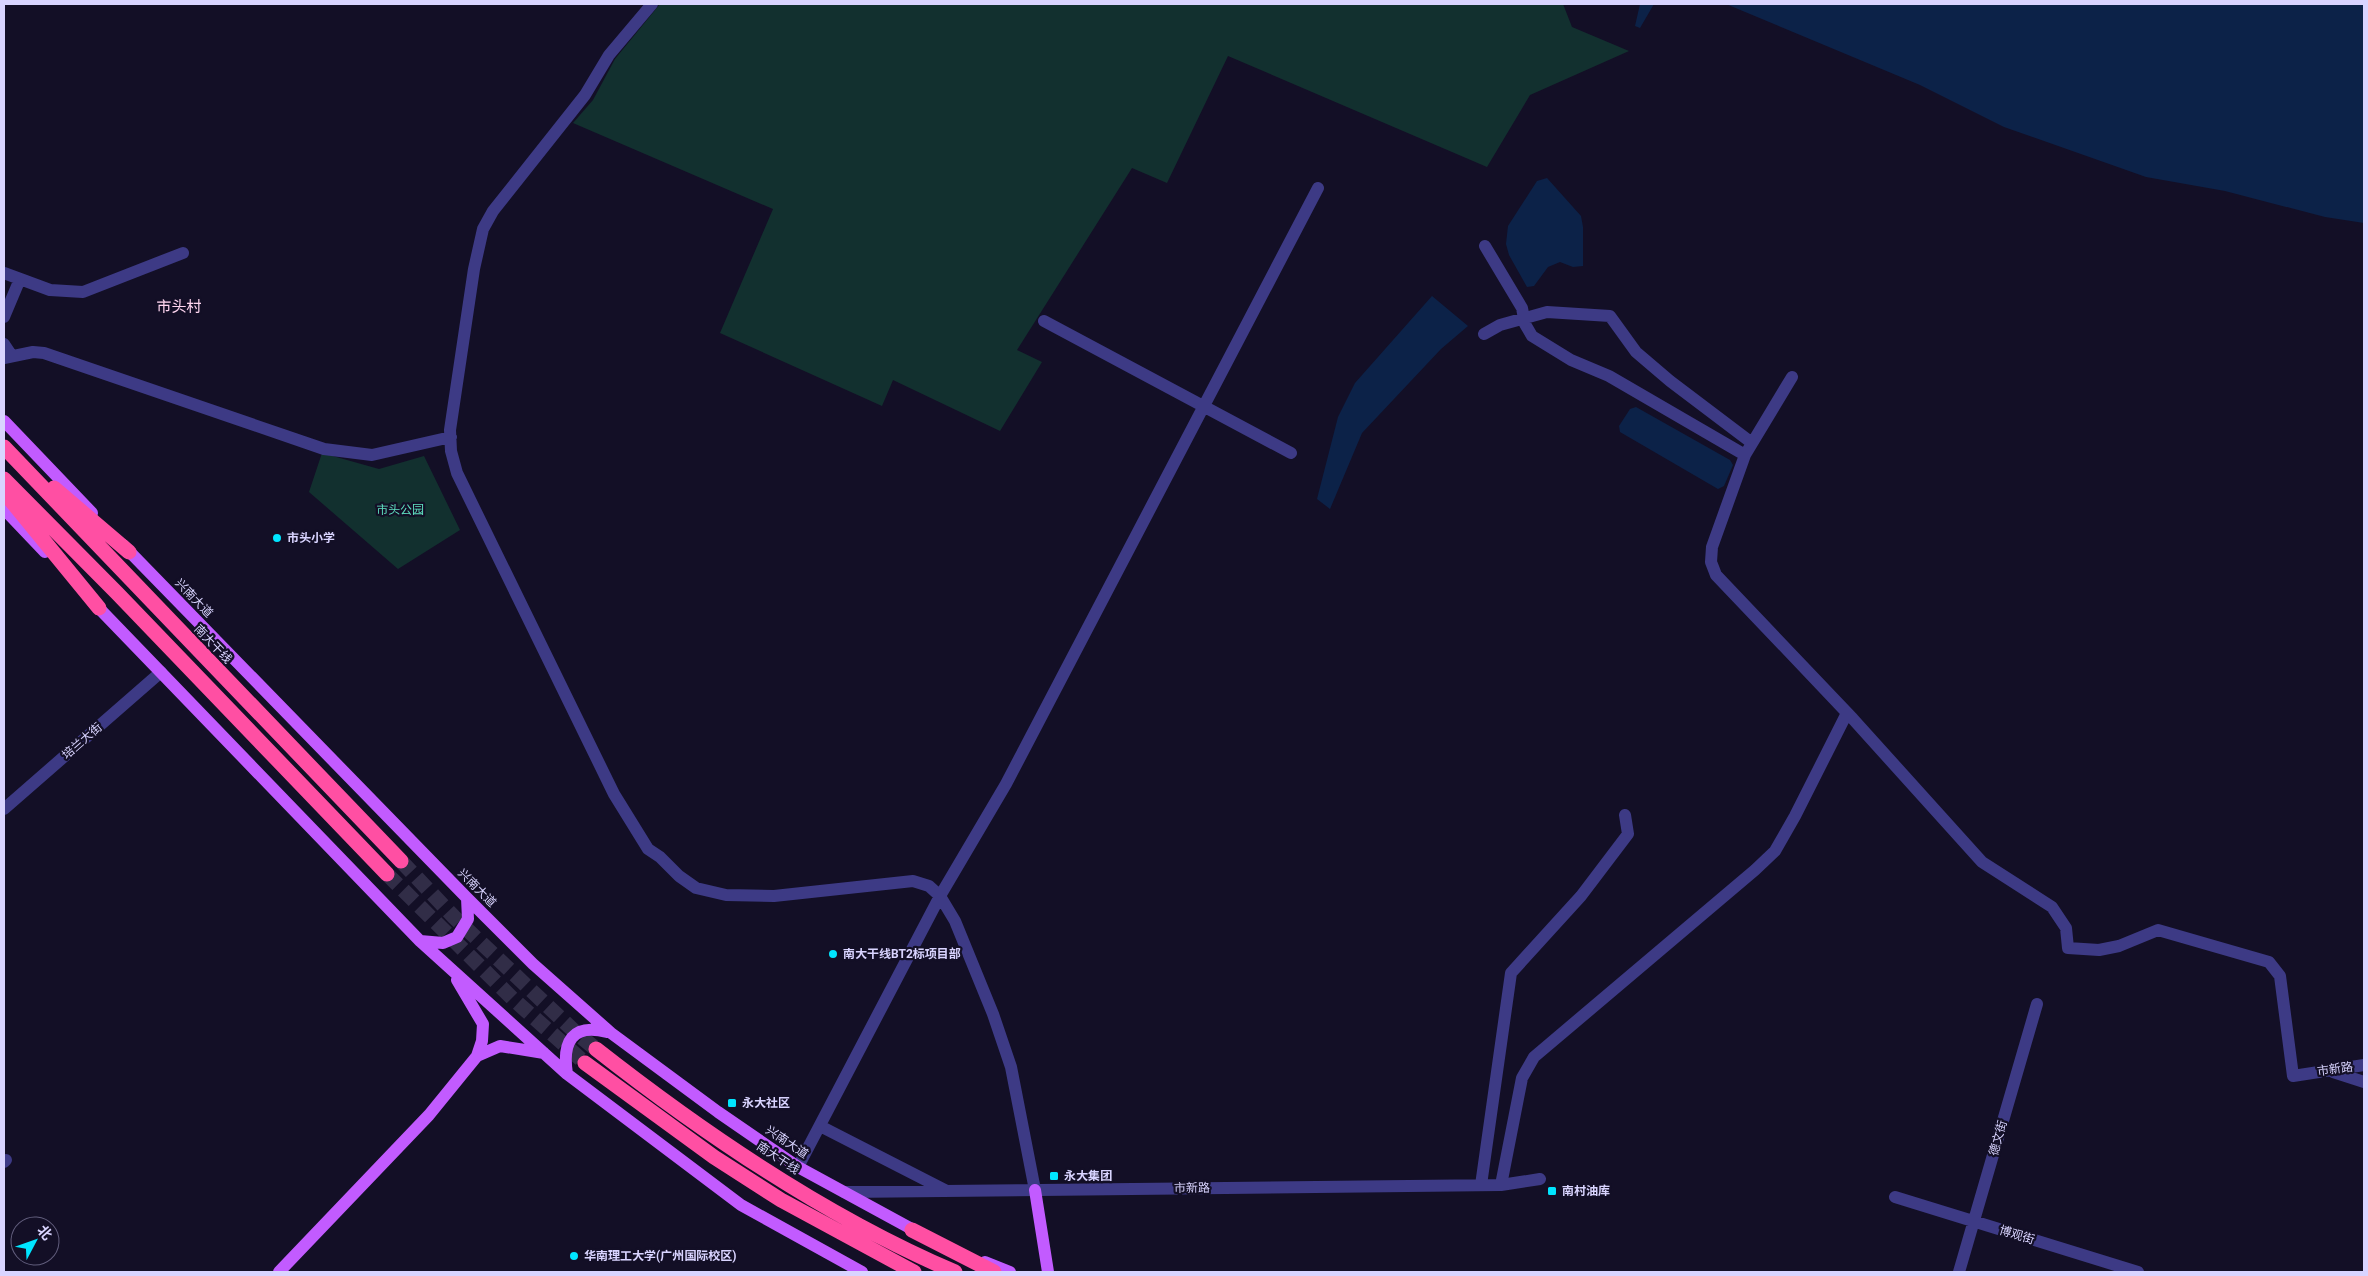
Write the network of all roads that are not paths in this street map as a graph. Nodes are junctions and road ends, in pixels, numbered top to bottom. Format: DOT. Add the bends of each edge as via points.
graph roads {
  1 [pos="652,4"];
  2 [pos="1318,188"];
  3 [pos="1485,246"];
  4 [pos="183,252"];
  5 [pos="4,273"];
  6 [pos="20,279"];
  7 [pos="4,317"];
  8 [pos="1524,318"];
  9 [pos="1044,321"];
  10 [pos="1484,334"];
  11 [pos="4,344"];
  12 [pos="8,357"];
  13 [pos="1792,377"];
  14 [pos="1204,408"];
  15 [pos="4,420"];
  16 [pos="450,437"];
  17 [pos="1752,443"];
  18 [pos="4,446"];
  19 [pos="1291,453"];
  20 [pos="1745,455"];
  21 [pos="4,479"];
  22 [pos="4,492"];
  23 [pos="4,509"];
  24 [pos="129,552"];
  25 [pos="99,608"];
  26 [pos="161,672"];
  27 [pos="1847,713"];
  28 [pos="4,809"];
  29 [pos="1625,816"];
  30 [pos="401,861"];
  31 [pos="387,874"];
  32 [pos="940,896"];
  33 [pos="467,898"];
  34 [pos="420,941"];
  35 [pos="451,968"];
  36 [pos="2037,1004"];
  37 [pos="611,1033"];
  38 [pos="596,1049"];
  39 [pos="544,1053"];
  40 [pos="477,1056"];
  41 [pos="585,1063"];
  42 [pos="2364,1066"];
  43 [pos="2328,1070"];
  44 [pos="567,1074"];
  45 [pos="2364,1082"];
  46 [pos="820,1126"];
  47 [pos="798,1167"];
  48 [pos="1540,1179"];
  49 [pos="1481,1185"];
  50 [pos="1501,1185"];
  51 [pos="1035,1190"];
  52 [pos="947,1191"];
  53 [pos="844,1192"];
  54 [pos="1895,1197"];
  55 [pos="1974,1221"];
  56 [pos="912,1230"];
  57 [pos="279,1272"];
  58 [pos="862,1272"];
  59 [pos="914,1272"];
  60 [pos="956,1272"];
  61 [pos="994,1272"];
  62 [pos="1010,1272"];
  63 [pos="1048,1272"];
  64 [pos="1959,1272"];
  65 [pos="2138,1272"];
  1 -- 16 [label="street" via="610,55 586,95 493,211 483,228"];
  2 -- 14 [label="street"];
  3 -- 8 [label="street" via="1522,308"];
  4 -- 6 [label="street" via="82,292 50,290"];
  5 -- 6 [label="street"];
  6 -- 7 [label="street"];
  8 -- 10 [label="street"];
  8 -- 17 [label="street" via="1547,312 1610,316 1636,352"];
  8 -- 20 [label="street" via="1532,336 1547,347 1609,376"];
  9 -- 14 [label="street"];
  11 -- 12 [label="street"];
  12 -- 16 [label="street" via="44,353 324,449 372,454"];
  13 -- 17 [label="street"];
  14 -- 19 [label="street"];
  14 -- 32 [label="street" via="1006,784"];
  15 -- 24 [label="main road, 兴南大道"];
  16 -- 32 [label="street" via="457,472 614,794 648,849 696,888 726,895 774,896 913,881 929,886"];
  17 -- 20 [label="street"];
  18 -- 24 [label="highway"];
  18 -- 30 [label="highway, 南大干线"];
  20 -- 27 [label="street" via="1712,547 1711,562 1716,575"];
  21 -- 31 [label="highway"];
  22 -- 25 [label="highway"];
  23 -- 25 [label="main road"];
  24 -- 33 [label="main road, 兴南大道"];
  25 -- 26 [label="main road"];
  26 -- 28 [label="street, 培兰大街"];
  26 -- 34 [label="main road"];
  27 -- 43 [label="street, 市新路" via="1982,862 2052,907 2066,928 2068,948 2099,950 2119,946 2158,930 2269,962 2280,976 2293,1076"];
  27 -- 50 [label="street" via="1775,850 1534,1057 1522,1078"];
  29 -- 49 [label="street" via="1628,834 1581,896 1511,974"];
  32 -- 46 [label="street"];
  32 -- 51 [label="street" via="993,1014 1011,1067"];
  33 -- 34 [label="main road" via="468,919 457,937 443,943"];
  33 -- 37 [label="main road, 兴南大道" via="533,964"];
  34 -- 35 [label="main road"];
  35 -- 39 [label="main road"];
  35 -- 40 [label="main road" via="483,1024"];
  36 -- 55 [label="street, 德文街"];
  37 -- 44 [label="main road" via="592,1028 580,1031 569,1041 564,1056"];
  37 -- 47 [label="main road, 兴南大道"];
  38 -- 60 [label="highway, 南大干线" via="647,1089 782,1180 910,1253"];
  39 -- 40 [label="main road" via="500,1046"];
  39 -- 44 [label="main road"];
  40 -- 57 [label="main road" via="429,1115"];
  41 -- 59 [label="highway" via="773,1195"];
  42 -- 43 [label="street, 市新路"];
  43 -- 45 [label="street"];
  44 -- 58 [label="main road" via="741,1204"];
  46 -- 47 [label="street"];
  46 -- 52 [label="street"];
  47 -- 53 [label="main road, 兴南大道"];
  48 -- 50 [label="street, 市新路"];
  49 -- 50 [label="street, 市新路"];
  49 -- 51 [label="street, 市新路"];
  51 -- 52 [label="street, 市新路"];
  51 -- 63 [label="main road"];
  52 -- 53 [label="street, 市新路"];
  53 -- 56 [label="main road, 兴南大道"];
  54 -- 55 [label="street, 博观街"];
  55 -- 64 [label="street, 德文街"];
  55 -- 65 [label="street, 博观街"];
  56 -- 61 [label="highway"];
  56 -- 62 [label="main road, 兴南大道"];
}
